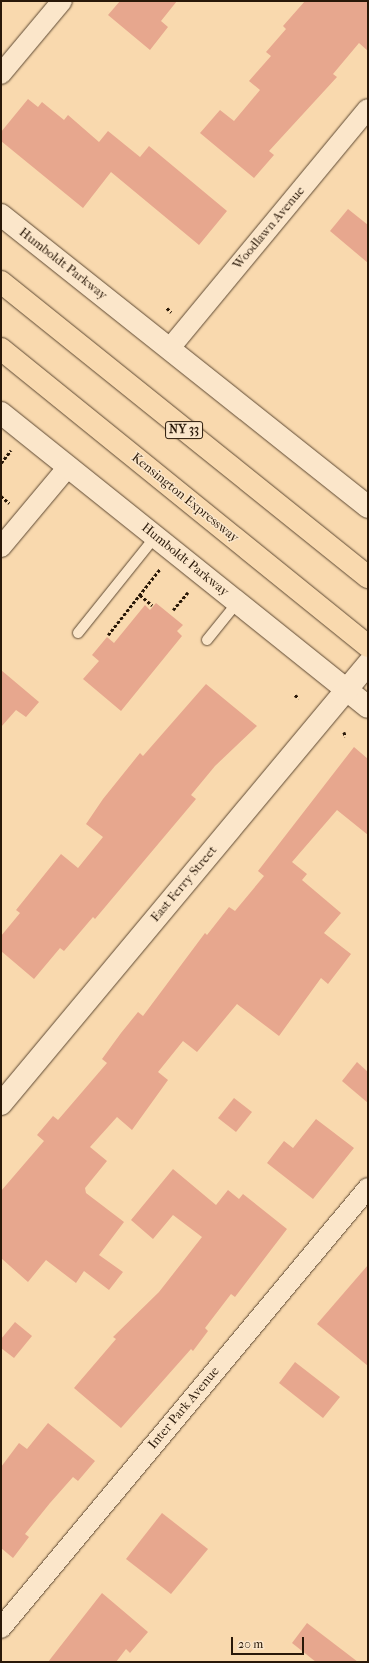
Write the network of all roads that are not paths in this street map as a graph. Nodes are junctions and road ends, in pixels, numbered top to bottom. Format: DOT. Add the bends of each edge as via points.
graph roads {
  1 [pos="62,1"];
  2 [pos="1,74"];
  3 [pos="368,109"];
  4 [pos="1,216"];
  5 [pos="1,282"];
  6 [pos="170,348"];
  7 [pos="1,349"];
  8 [pos="1,413"];
  9 [pos="68,467"];
  10 [pos="368,507"];
  11 [pos="155,537"];
  12 [pos="1,547"];
  13 [pos="368,577"];
  14 [pos="237,603"];
  15 [pos="78,633"];
  16 [pos="207,640"];
  17 [pos="368,646"];
  18 [pos="358,677"];
  19 [pos="368,707"];
  20 [pos="1,1104"];
  21 [pos="368,1188"];
  22 [pos="1,1628"];
  1 -- 2 [label="street"];
  3 -- 6 [label="street, Woodlawn Avenue"];
  4 -- 6 [label="street, Humboldt Parkway"];
  5 -- 13 [label="highway, NY 33"];
  6 -- 10 [label="street, Humboldt Parkway"];
  7 -- 17 [label="highway, Kensington Expressway"];
  8 -- 9 [label="street, Humboldt Parkway"];
  9 -- 11 [label="street, Humboldt Parkway"];
  9 -- 12 [label="street"];
  11 -- 14 [label="street, Humboldt Parkway"];
  11 -- 15 [label="lane"];
  14 -- 16 [label="lane"];
  14 -- 18 [label="street, Humboldt Parkway"];
  18 -- 19 [label="street, Humboldt Parkway"];
  18 -- 20 [label="street, East Ferry Street"];
  21 -- 22 [label="street, Inter Park Avenue"];
}
